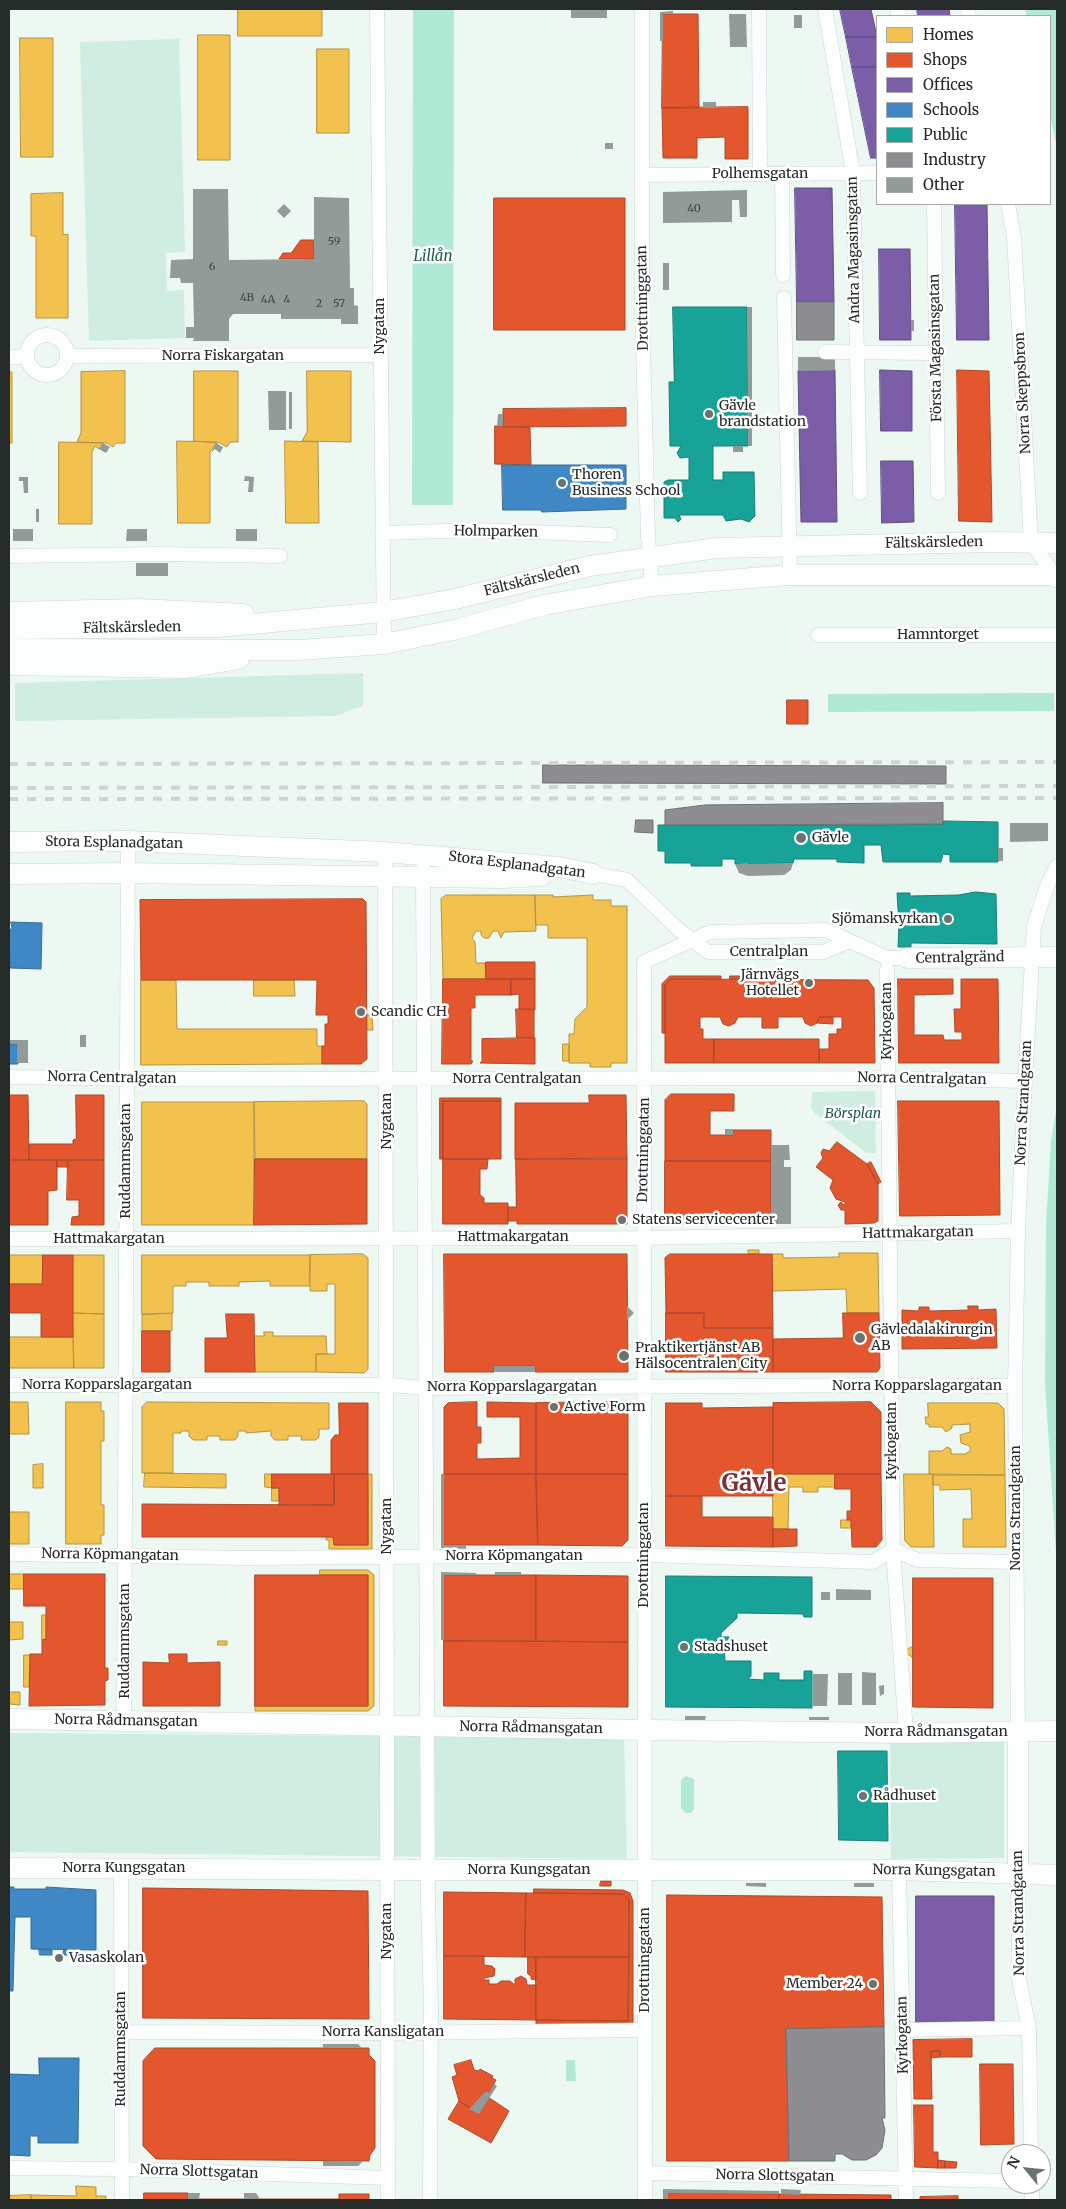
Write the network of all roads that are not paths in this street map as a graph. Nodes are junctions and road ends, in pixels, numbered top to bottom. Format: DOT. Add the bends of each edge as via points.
graph roads {
  1 [pos="377,9"];
  2 [pos="642,9"];
  3 [pos="759,9"];
  4 [pos="825,9"];
  5 [pos="876,173"];
  6 [pos="760,174"];
  7 [pos="782,174"];
  8 [pos="853,174"];
  9 [pos="643,175"];
  10 [pos="934,205"];
  11 [pos="1008,205"];
  12 [pos="783,275"];
  13 [pos="784,298"];
  14 [pos="825,352"];
  15 [pos="856,352"];
  16 [pos="935,353"];
  17 [pos="380,355"];
  18 [pos="67,356"];
  19 [pos="9,357"];
  20 [pos="27,357"];
  21 [pos="860,493"];
  22 [pos="938,493"];
  23 [pos="382,532"];
  24 [pos="610,535"];
  25 [pos="1032,543"];
  26 [pos="1057,543"];
  27 [pos="789,545"];
  28 [pos="9,556"];
  29 [pos="280,556"];
  30 [pos="648,557"];
  31 [pos="790,575"];
  32 [pos="1056,577"];
  33 [pos="652,586"];
  34 [pos="9,612"];
  35 [pos="382,612"];
  36 [pos="308,617"];
  37 [pos="9,629"];
  38 [pos="818,635"];
  39 [pos="1057,635"];
  40 [pos="384,644"];
  41 [pos="9,648"];
  42 [pos="298,650"];
  43 [pos="9,666"];
  44 [pos="128,841"];
  45 [pos="9,842"];
  46 [pos="385,852"];
  47 [pos="422,854"];
  48 [pos="1057,866"];
  49 [pos="128,873"];
  50 [pos="9,874"];
  51 [pos="593,874"];
  52 [pos="386,876"];
  53 [pos="423,877"];
  54 [pos="691,938"];
  55 [pos="850,941"];
  56 [pos="1033,957"];
  57 [pos="1057,957"];
  58 [pos="894,962"];
  59 [pos="9,1077"];
  60 [pos="645,1078"];
  61 [pos="887,1078"];
  62 [pos="127,1079"];
  63 [pos="387,1079"];
  64 [pos="424,1079"];
  65 [pos="1025,1081"];
  66 [pos="1018,1231"];
  67 [pos="891,1233"];
  68 [pos="388,1237"];
  69 [pos="425,1237"];
  70 [pos="643,1238"];
  71 [pos="9,1239"];
  72 [pos="126,1240"];
  73 [pos="9,1385"];
  74 [pos="125,1385"];
  75 [pos="388,1385"];
  76 [pos="892,1385"];
  77 [pos="644,1386"];
  78 [pos="1015,1386"];
  79 [pos="426,1388"];
  80 [pos="893,1550"];
  81 [pos="9,1554"];
  82 [pos="125,1554"];
  83 [pos="644,1555"];
  84 [pos="387,1557"];
  85 [pos="427,1557"];
  86 [pos="1015,1562"];
  87 [pos="9,1719"];
  88 [pos="124,1721"];
  89 [pos="387,1724"];
  90 [pos="428,1726"];
  91 [pos="644,1730"];
  92 [pos="1018,1731"];
  93 [pos="1056,1731"];
  94 [pos="906,1733"];
  95 [pos="121,1867"];
  96 [pos="9,1868"];
  97 [pos="387,1870"];
  98 [pos="428,1870"];
  99 [pos="644,1870"];
  100 [pos="899,1870"];
  101 [pos="1018,1872"];
  102 [pos="1053,1875"];
  103 [pos="1029,2028"];
  104 [pos="645,2030"];
  105 [pos="902,2030"];
  106 [pos="122,2032"];
  107 [pos="388,2033"];
  108 [pos="430,2033"];
  109 [pos="1031,2144"];
  110 [pos="9,2168"];
  111 [pos="122,2170"];
  112 [pos="645,2173"];
  113 [pos="388,2178"];
  114 [pos="905,2180"];
  115 [pos="1001,2181"];
  116 [pos="122,2200"];
  117 [pos="388,2200"];
  118 [pos="430,2200"];
  119 [pos="645,2200"];
  120 [pos="906,2200"];
  1 -- 17 [label="street, Nygatan"];
  2 -- 9 [label="street, Drottninggatan"];
  3 -- 6 [label="street"];
  4 -- 8 [label="street, Andra Magasinsgatan"];
  5 -- 8 [label="street, Polhemsgatan"];
  6 -- 7 [label="street, Polhemsgatan"];
  6 -- 9 [label="street, Polhemsgatan"];
  7 -- 8 [label="street, Polhemsgatan"];
  7 -- 12 [label="street"];
  8 -- 15 [label="street, Andra Magasinsgatan"];
  9 -- 30 [label="street, Drottninggatan" via="642,303"];
  10 -- 16 [label="street, Första Magasinsgatan"];
  11 -- 25 [label="street, Norra Skeppsbron" via="1014,236"];
  13 -- 27 [label="street"];
  14 -- 15 [label="street"];
  15 -- 16 [label="street"];
  15 -- 21 [label="street, Andra Magasinsgatan"];
  16 -- 22 [label="street, Första Magasinsgatan"];
  17 -- 18 [label="street, Norra Fiskargatan"];
  17 -- 23 [label="street, Nygatan"];
  18 -- 20 [label="street" via="61,369 48,375 34,370"];
  18 -- 20 [label="street" via="62,342 50,335 36,338"];
  19 -- 20 [label="street"];
  23 -- 24 [label="street, Holmparken" via="477,530"];
  23 -- 35 [label="street, Nygatan"];
  25 -- 26 [label="street, Fältskärsleden"];
  25 -- 27 [label="street, Fältskärsleden"];
  25 -- 32 [label="street"];
  27 -- 30 [label="street, Fältskärsleden" via="717,548"];
  27 -- 31 [label="street"];
  28 -- 29 [label="street"];
  30 -- 33 [label="street, Drottninggatan"];
  30 -- 35 [label="street, Fältskärsleden" via="581,568 455,599"];
  31 -- 32 [label="street, Fältskärsleden"];
  31 -- 33 [label="street, Fältskärsleden"];
  33 -- 40 [label="street, Fältskärsleden" via="544,605 458,629"];
  34 -- 36 [label="street" via="139,609"];
  35 -- 36 [label="street, Fältskärsleden"];
  35 -- 40 [label="street, Nygatan"];
  36 -- 37 [label="street, Fältskärsleden" via="218,627"];
  38 -- 39 [label="street, Hamntorget"];
  40 -- 42 [label="street, Fältskärsleden"];
  41 -- 42 [label="street, Fältskärsleden"];
  42 -- 43 [label="street" via="186,668"];
  44 -- 45 [label="street, Stora Esplanadgatan"];
  44 -- 46 [label="street, Stora Esplanadgatan"];
  44 -- 49 [label="street, Ruddammsgatan"];
  46 -- 47 [label="street, Stora Esplanadgatan"];
  46 -- 52 [label="street, Nygatan"];
  47 -- 51 [label="street, Stora Esplanadgatan" via="559,867"];
  47 -- 53 [label="street"];
  48 -- 56 [label="street, Norra Strandgatan" via="1034,926"];
  49 -- 50 [label="street, Stora Esplanadgatan"];
  49 -- 52 [label="street, Stora Esplanadgatan"];
  49 -- 62 [label="street, Ruddammsgatan"];
  51 -- 53 [label="street, Stora Esplanadgatan"];
  51 -- 54 [label="street, Centralplan" via="627,880 678,930"];
  52 -- 53 [label="street, Stora Esplanadgatan"];
  52 -- 63 [label="street, Nygatan"];
  53 -- 64 [label="street"];
  54 -- 55 [label="street, Centralplan" via="710,932 826,930"];
  54 -- 55 [label="street, Centralplan" via="708,952 823,952"];
  54 -- 60 [label="street, Drottninggatan" via="644,962"];
  55 -- 58 [label="street, Centralplan"];
  56 -- 57 [label="street, Centralgränd"];
  56 -- 58 [label="street, Centralgränd"];
  56 -- 65 [label="street, Norra Strandgatan"];
  58 -- 61 [label="street, Kyrkogatan"];
  59 -- 62 [label="street, Norra Centralgatan"];
  60 -- 61 [label="street, Norra Centralgatan"];
  60 -- 64 [label="street, Norra Centralgatan"];
  60 -- 70 [label="street, Drottninggatan"];
  61 -- 65 [label="street, Norra Centralgatan"];
  61 -- 67 [label="street, Kyrkogatan"];
  62 -- 63 [label="street, Norra Centralgatan"];
  62 -- 72 [label="street, Ruddammsgatan"];
  63 -- 64 [label="street, Norra Centralgatan"];
  63 -- 68 [label="street, Nygatan"];
  64 -- 69 [label="street"];
  65 -- 66 [label="street, Norra Strandgatan"];
  66 -- 67 [label="street, Hattmakargatan"];
  66 -- 78 [label="street, Norra Strandgatan"];
  67 -- 70 [label="street, Hattmakargatan"];
  67 -- 76 [label="street, Kyrkogatan"];
  68 -- 69 [label="street, Hattmakargatan"];
  68 -- 72 [label="street, Hattmakargatan"];
  68 -- 75 [label="street, Nygatan"];
  69 -- 70 [label="street, Hattmakargatan"];
  69 -- 79 [label="street"];
  70 -- 77 [label="street, Drottninggatan"];
  71 -- 72 [label="street, Hattmakargatan"];
  72 -- 74 [label="street, Ruddammsgatan"];
  73 -- 74 [label="street, Norra Kopparslagargatan"];
  74 -- 75 [label="street, Norra Kopparslagargatan"];
  74 -- 82 [label="street, Ruddammsgatan"];
  75 -- 79 [label="street, Norra Kopparslagargatan"];
  75 -- 84 [label="street, Nygatan"];
  76 -- 77 [label="street, Norra Kopparslagargatan"];
  76 -- 78 [label="street, Norra Kopparslagargatan"];
  76 -- 80 [label="street, Kyrkogatan"];
  77 -- 79 [label="street, Norra Kopparslagargatan"];
  77 -- 83 [label="street, Drottninggatan"];
  78 -- 86 [label="street, Norra Strandgatan"];
  79 -- 85 [label="street"];
  80 -- 83 [label="street, Norra Köpmangatan" via="873,1562"];
  80 -- 86 [label="street" via="918,1560"];
  80 -- 94 [label="street, Kyrkogatan"];
  81 -- 82 [label="street, Norra Köpmangatan"];
  82 -- 84 [label="street, Norra Köpmangatan" via="246,1558"];
  82 -- 88 [label="street, Ruddammsgatan"];
  83 -- 85 [label="street, Norra Köpmangatan"];
  83 -- 91 [label="street, Drottninggatan"];
  84 -- 85 [label="street, Norra Köpmangatan"];
  84 -- 89 [label="street, Nygatan"];
  85 -- 90 [label="street"];
  86 -- 92 [label="street, Norra Strandgatan"];
  87 -- 88 [label="street, Norra Rådmansgatan"];
  88 -- 89 [label="street, Norra Rådmansgatan"];
  89 -- 90 [label="street, Norra Rådmansgatan"];
  89 -- 97 [label="street, Nygatan"];
  90 -- 91 [label="street, Norra Rådmansgatan"];
  90 -- 98 [label="street"];
  91 -- 94 [label="street, Norra Rådmansgatan"];
  91 -- 99 [label="street, Drottninggatan"];
  92 -- 93 [label="street, Norra Rådmansgatan"];
  92 -- 94 [label="street, Norra Rådmansgatan"];
  92 -- 101 [label="street, Norra Strandgatan"];
  95 -- 96 [label="street, Norra Kungsgatan"];
  95 -- 97 [label="street, Norra Kungsgatan"];
  95 -- 106 [label="street, Ruddammsgatan"];
  97 -- 98 [label="street, Norra Kungsgatan"];
  97 -- 107 [label="street, Nygatan"];
  98 -- 99 [label="street, Norra Kungsgatan"];
  98 -- 108 [label="street"];
  99 -- 100 [label="street, Norra Kungsgatan"];
  99 -- 104 [label="street, Drottninggatan"];
  100 -- 101 [label="street, Norra Kungsgatan"];
  100 -- 105 [label="street, Kyrkogatan"];
  101 -- 102 [label="street, Norra Kungsgatan"];
  101 -- 103 [label="street, Norra Strandgatan" via="1019,1979"];
  103 -- 105 [label="street"];
  103 -- 109 [label="street, Norra Strandgatan"];
  104 -- 108 [label="street, Norra Kansligatan"];
  104 -- 112 [label="street, Drottninggatan"];
  105 -- 114 [label="street, Kyrkogatan"];
  106 -- 107 [label="street, Norra Kansligatan"];
  106 -- 111 [label="street, Ruddammsgatan"];
  107 -- 108 [label="street, Norra Kansligatan"];
  107 -- 113 [label="street, Nygatan"];
  108 -- 118 [label="street"];
  110 -- 111 [label="street, Norra Slottsgatan"];
  111 -- 113 [label="street, Norra Slottsgatan"];
  111 -- 116 [label="street, Ruddammsgatan"];
  112 -- 114 [label="street, Norra Slottsgatan"];
  112 -- 119 [label="street, Drottninggatan"];
  113 -- 117 [label="street, Nygatan"];
  114 -- 115 [label="street, Norra Slottsgatan"];
  114 -- 120 [label="street, Kyrkogatan"];
}
